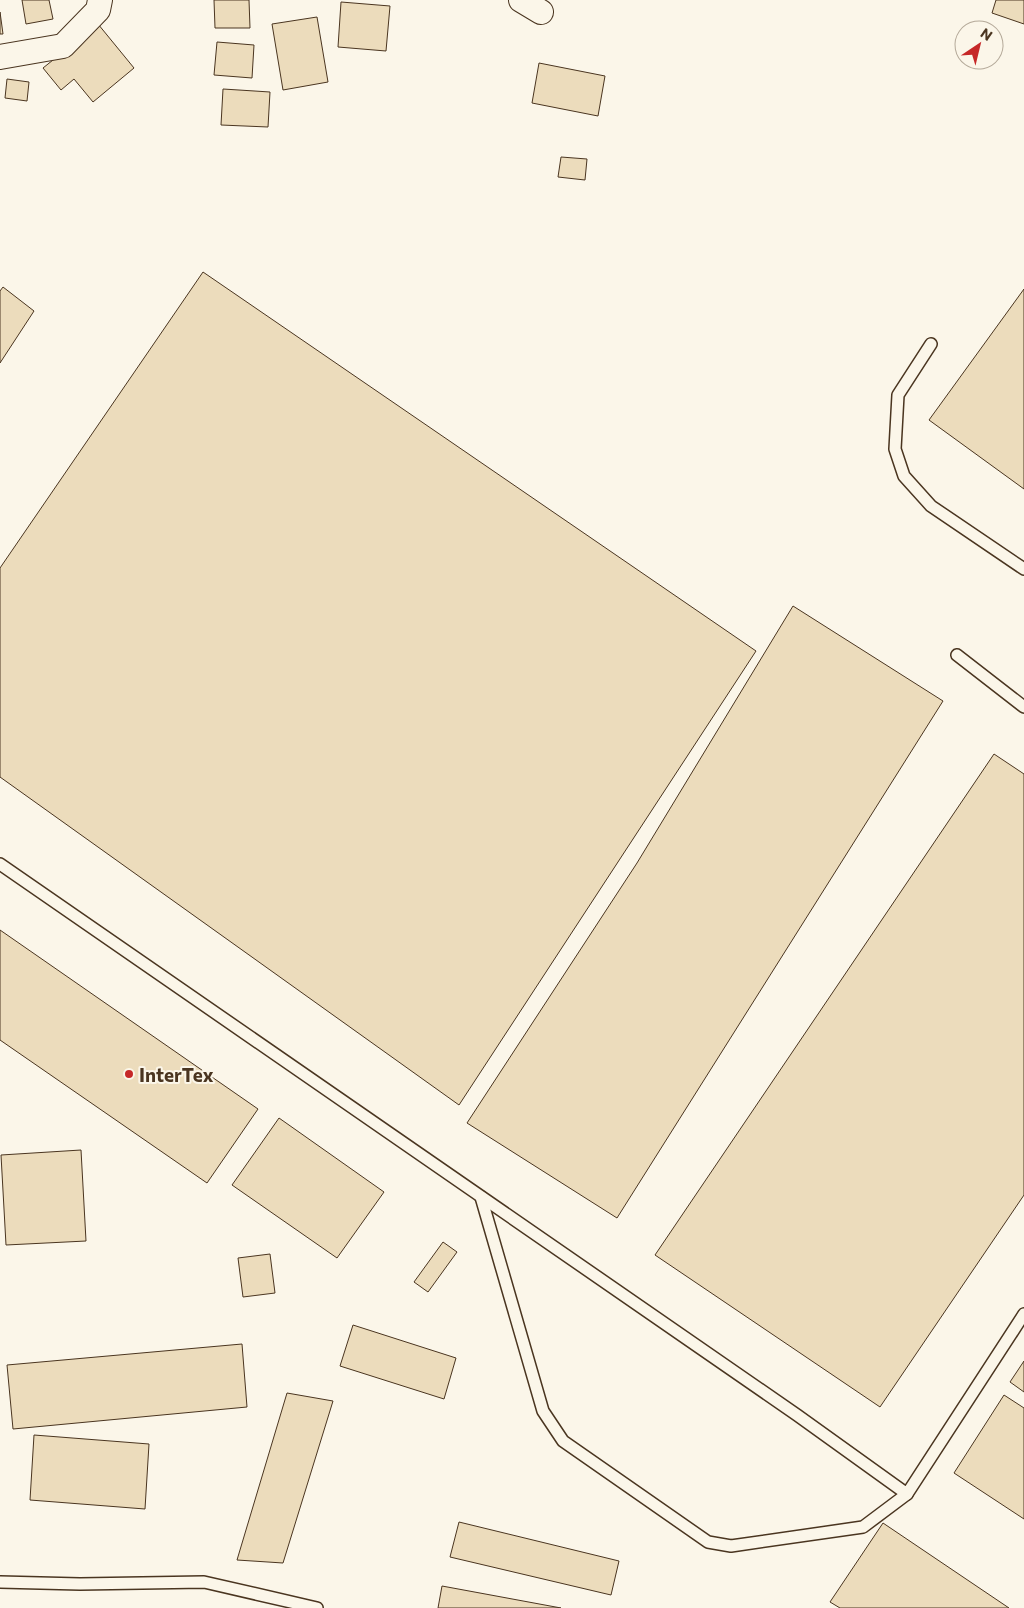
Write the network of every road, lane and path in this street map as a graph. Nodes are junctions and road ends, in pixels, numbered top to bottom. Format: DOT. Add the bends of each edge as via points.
graph roads {
  1 [pos="100,0"];
  2 [pos="521,0"];
  3 [pos="541,12"];
  4 [pos="0,57"];
  5 [pos="931,344"];
  6 [pos="1024,569"];
  7 [pos="957,655"];
  8 [pos="1024,706"];
  9 [pos="0,864"];
  10 [pos="481,1196"];
  11 [pos="1024,1314"];
  12 [pos="907,1494"];
  13 [pos="0,1582"];
  14 [pos="317,1608"];
  1 -- 4 [label="street" via="98,10 63,46"];
  2 -- 3 [label="street"];
  5 -- 6 [label="lane" via="898,395 895,449 904,476 930,506"];
  7 -- 8 [label="lane"];
  9 -- 10 [label="lane"];
  10 -- 12 [label="lane"];
  10 -- 12 [label="lane" via="543,1411 563,1441 708,1542 731,1546 863,1527"];
  11 -- 12 [label="lane"];
  13 -- 14 [label="lane" via="204,1582"];
}
